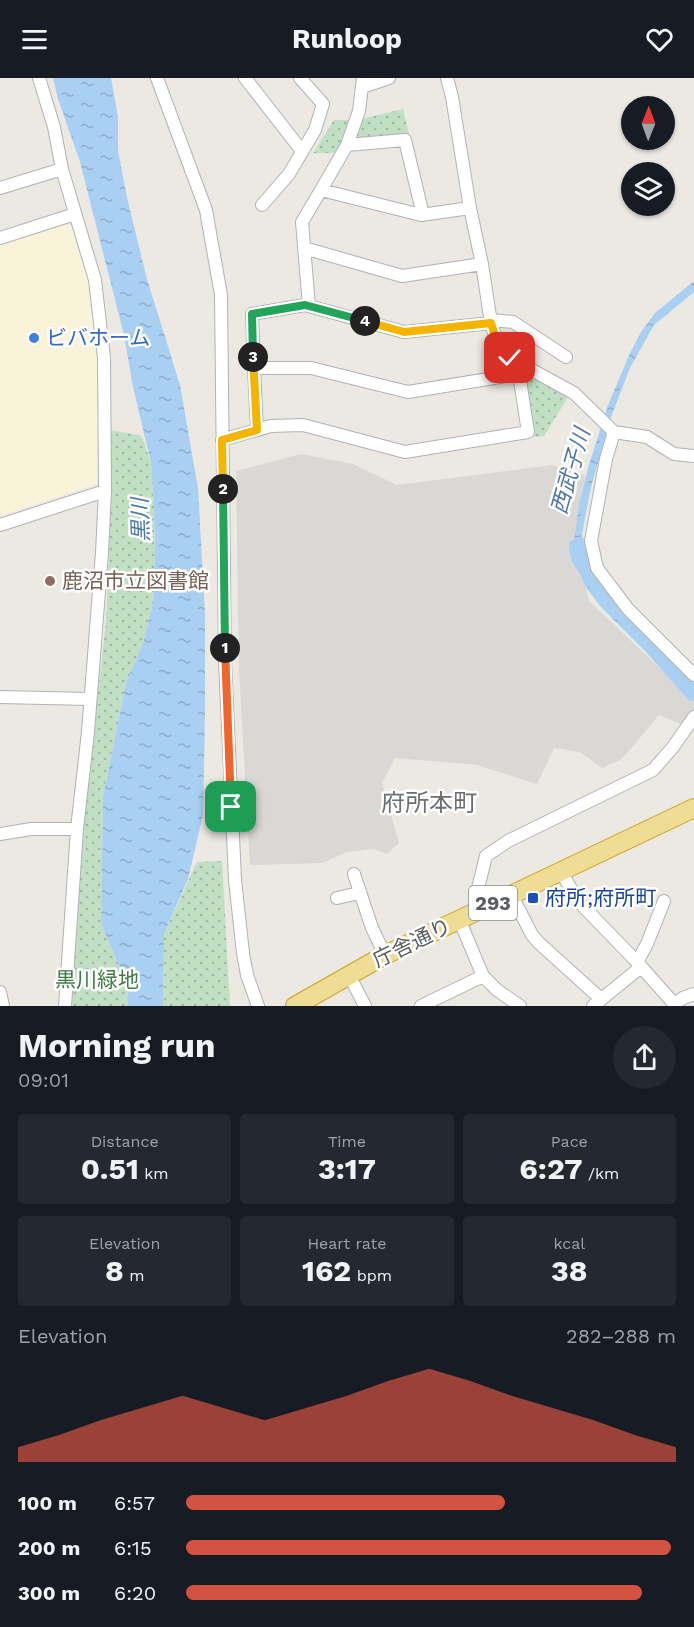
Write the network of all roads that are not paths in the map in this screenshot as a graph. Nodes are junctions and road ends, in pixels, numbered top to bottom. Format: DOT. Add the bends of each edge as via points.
graph roads {
  1 [pos="39,78"];
  2 [pos="157,78"];
  3 [pos="245,78"];
  4 [pos="300,78"];
  5 [pos="389,78"];
  6 [pos="448,80"];
  7 [pos="363,82"];
  8 [pos="347,145"];
  9 [pos="302,151"];
  10 [pos="62,169"];
  11 [pos="0,188"];
  12 [pos="321,190"];
  13 [pos="262,205"];
  14 [pos="470,208"];
  15 [pos="75,214"];
  16 [pos="423,215"];
  17 [pos="0,238"];
  18 [pos="304,248"];
  19 [pos="482,264"];
  20 [pos="309,306"];
  21 [pos="491,321"];
  22 [pos="566,357"];
  23 [pos="254,368"];
  24 [pos="257,430"];
  25 [pos="614,432"];
  26 [pos="222,440"];
  27 [pos="694,456"];
  28 [pos="105,491"];
  29 [pos="0,525"];
  30 [pos="694,675"];
  31 [pos="0,697"];
  32 [pos="90,699"];
  33 [pos="694,717"];
  34 [pos="694,808"];
  35 [pos="77,829"];
  36 [pos="0,834"];
  37 [pos="561,871"];
  38 [pos="511,894"];
  39 [pos="337,898"];
  40 [pos="664,901"];
  41 [pos="483,908"];
  42 [pos="459,919"];
  43 [pos="385,955"];
  44 [pos="639,964"];
  45 [pos="349,975"];
  46 [pos="483,976"];
  47 [pos="0,992"];
  48 [pos="694,994"];
  49 [pos="597,1003"];
  50 [pos="675,1005"];
  51 [pos="3,1006"];
  52 [pos="65,1006"];
  53 [pos="258,1006"];
  54 [pos="295,1006"];
  55 [pos="365,1006"];
  56 [pos="421,1006"];
  57 [pos="520,1006"];
  1 -- 10 [label="street"];
  2 -- 26 [label="street" via="206,210 221,295"];
  3 -- 9 [label="street"];
  4 -- 9 [label="street" via="323,104 315,130"];
  5 -- 7 [label="street"];
  6 -- 14 [label="street"];
  7 -- 8 [label="street" via="359,111"];
  8 -- 12 [label="street"];
  8 -- 16 [label="street" via="405,140"];
  9 -- 13 [label="street" via="289,174"];
  10 -- 11 [label="street"];
  10 -- 15 [label="street"];
  12 -- 16 [label="street"];
  12 -- 18 [label="street" via="302,222"];
  14 -- 16 [label="street"];
  14 -- 19 [label="street"];
  15 -- 17 [label="street"];
  15 -- 28 [label="street" via="94,280 103,347"];
  18 -- 19 [label="street" via="402,276"];
  18 -- 20 [label="street"];
  19 -- 21 [label="street"];
  20 -- 21 [label="street" via="404,332"];
  20 -- 23 [label="street" via="252,314"];
  21 -- 22 [label="street" via="513,322"];
  21 -- 25 [label="street" via="497,342 510,358 574,393"];
  23 -- 24 [label="street"];
  23 -- 24 [label="street" via="311,368 408,392 519,374 528,432 405,452 303,425"];
  24 -- 26 [label="street"];
  25 -- 27 [label="street" via="647,437 674,454"];
  25 -- 30 [label="street" via="591,541 597,568 628,609"];
  26 -- 53 [label="street" via="225,661 235,880 243,953"];
  28 -- 29 [label="street"];
  28 -- 32 [label="street"];
  31 -- 32 [label="street"];
  32 -- 35 [label="street"];
  33 -- 41 [label="street" via="653,770 508,841 486,856 476,896"];
  34 -- 37 [label="highway, 庁舎通り / 293"];
  35 -- 36 [label="street"];
  35 -- 52 [label="street"];
  37 -- 38 [label="highway, 庁舎通り / 293"];
  37 -- 44 [label="street" via="577,900"];
  38 -- 41 [label="highway, 庁舎通り / 293"];
  38 -- 49 [label="street" via="539,944"];
  39 -- 43 [label="street" via="358,881"];
  40 -- 44 [label="street"];
  41 -- 42 [label="highway, 庁舎通り / 293"];
  42 -- 43 [label="highway, 庁舎通り / 293"];
  42 -- 46 [label="street"];
  43 -- 45 [label="highway, 庁舎通り / 293"];
  44 -- 49 [label="street"];
  44 -- 50 [label="street"];
  45 -- 54 [label="highway, 庁舎通り / 293"];
  45 -- 55 [label="street"];
  46 -- 56 [label="street"];
  46 -- 57 [label="street"];
  47 -- 51 [label="street"];
  48 -- 50 [label="street"];
}
